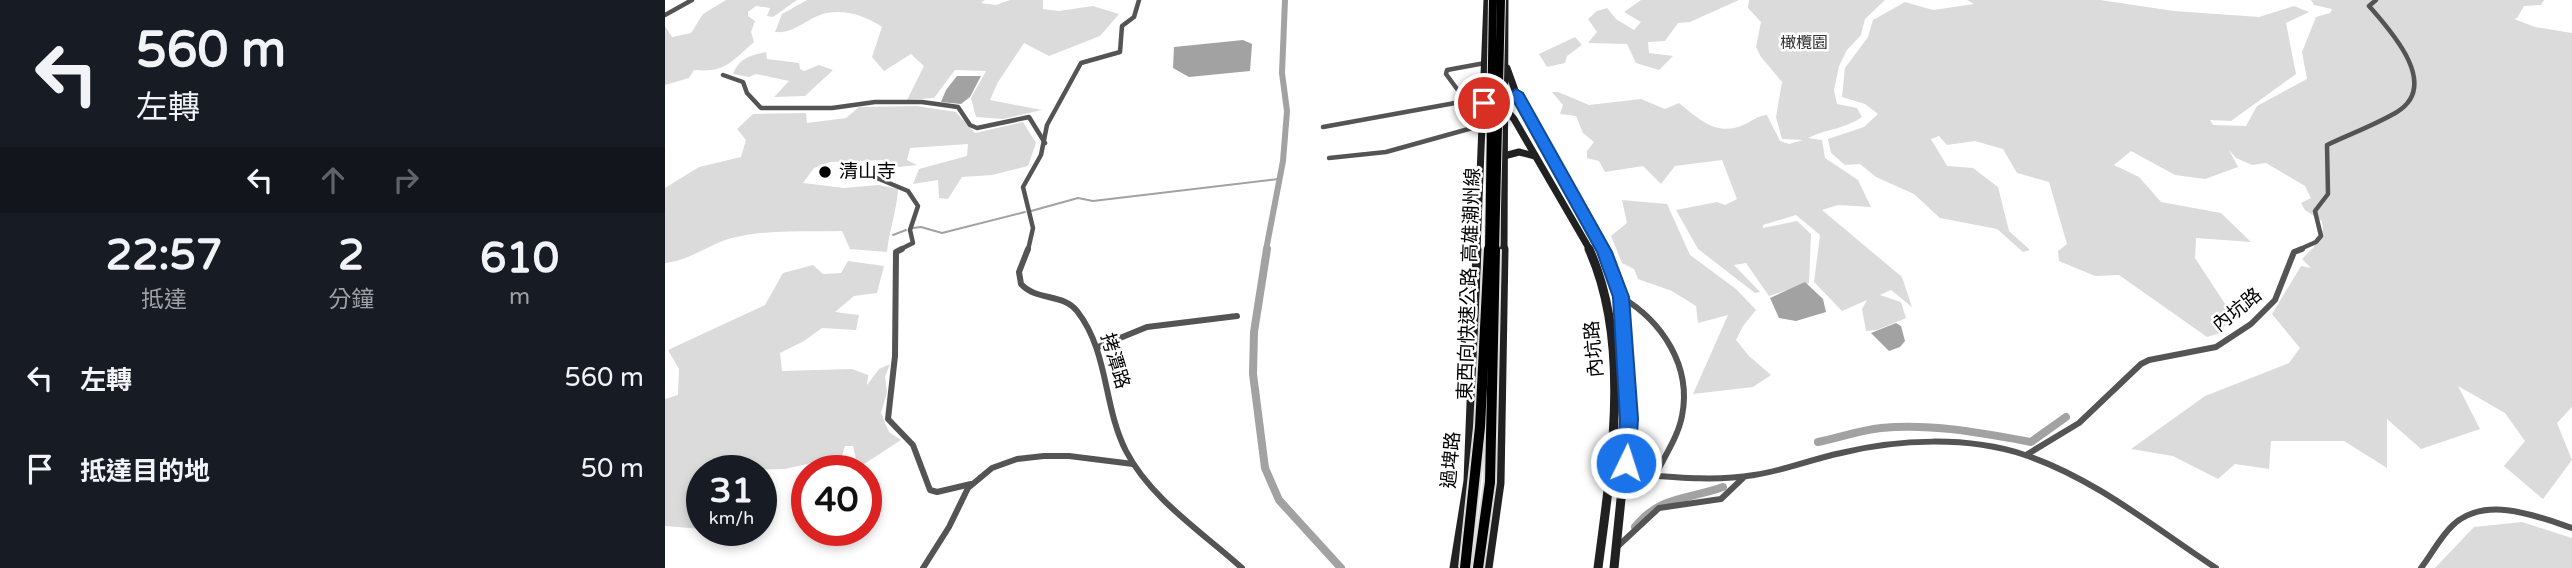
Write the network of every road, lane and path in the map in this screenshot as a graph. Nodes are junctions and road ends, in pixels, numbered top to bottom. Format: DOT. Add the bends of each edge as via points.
graph roads {
  1 [pos="692,0"];
  2 [pos="1139,0"];
  3 [pos="1487,0"];
  4 [pos="1493,0"];
  5 [pos="1503,0"];
  6 [pos="2375,0"];
  7 [pos="665,15"];
  8 [pos="1505,62"];
  9 [pos="1485,63"];
  10 [pos="723,75"];
  11 [pos="1516,93"];
  12 [pos="1484,101"];
  13 [pos="1504,103"];
  14 [pos="1483,125"];
  15 [pos="1323,127"];
  16 [pos="1045,143"];
  17 [pos="1504,156"];
  18 [pos="1535,156"];
  19 [pos="1329,158"];
  20 [pos="872,176"];
  21 [pos="1621,297"];
  22 [pos="1237,316"];
  23 [pos="1098,347"];
  24 [pos="2027,455"];
  25 [pos="1133,464"];
  26 [pos="1611,472"];
  27 [pos="1626,473"];
  28 [pos="1655,476"];
  29 [pos="1743,478"];
  30 [pos="971,484"];
  31 [pos="2572,528"];
  32 [pos="1617,548"];
  33 [pos="1488,563"];
  34 [pos="1457,567"];
  35 [pos="923,568"];
  36 [pos="1242,568"];
  37 [pos="1478,568"];
  38 [pos="1598,568"];
  39 [pos="1614,568"];
  40 [pos="2216,568"];
  41 [pos="2421,568"];
  1 -- 7 [label="street"];
  2 -- 16 [label="street, 拷潭路" via="1134,17 1122,26 1120,52 1081,63 1047,125"];
  3 -- 9 [label="main road"];
  4 -- 34 [label="highway, 東西向快速公路 高雄潮州線, bridge" via="1488,320 1477,481"];
  5 -- 8 [label="main road, 內坑路"];
  5 -- 37 [label="highway, 東西向快速公路 高雄潮州線, bridge" via="1490,469"];
  6 -- 24 [label="street, 內坑路" via="2369,6 2406,52 2415,92 2399,111 2327,145 2327,194 2315,211 2321,236 2294,252 2275,300 2226,342 2141,364 2079,423"];
  8 -- 11 [label="main road, 內坑路"];
  8 -- 13 [label="main road, 內坑路"];
  9 -- 12 [label="main road"];
  9 -- 15 [label="street" via="1447,70 1460,93 1461,100 1455,103"];
  10 -- 16 [label="street" via="743,82 761,108 922,102 958,107 977,128 1031,117"];
  11 -- 13 [label="main road"];
  11 -- 21 [label="main road, 內坑路" via="1605,252"];
  12 -- 13 [label="main road"];
  12 -- 14 [label="main road, 過埤路"];
  13 -- 17 [label="main road"];
  13 -- 18 [label="main road, 內坑路"];
  14 -- 19 [label="street" via="1381,152"];
  14 -- 34 [label="main road, 過埤路" via="1468,481"];
  16 -- 23 [label="street, 拷潭路" via="1023,187 1034,233 1018,275 1029,291 1073,306"];
  17 -- 18 [label="main road" via="1519,152"];
  17 -- 33 [label="main road" via="1500,469"];
  18 -- 26 [label="main road, 內坑路" via="1592,255 1604,297 1614,419"];
  20 -- 30 [label="street" via="908,191 918,206 910,230 913,243 896,250 895,356 888,419 913,445 930,490"];
  21 -- 27 [label="main road, 內坑路" via="1629,419"];
  21 -- 28 [label="street" via="1654,323 1679,367 1682,414"];
  22 -- 23 [label="street" via="1147,327"];
  23 -- 25 [label="street, 拷潭路" via="1114,419"];
  24 -- 29 [label="street" via="1974,444 1903,444 1850,450"];
  24 -- 40 [label="street" via="2076,476"];
  25 -- 30 [label="street" via="1067,456 1022,459 989,470"];
  25 -- 36 [label="street, 拷潭路"];
  26 -- 27 [label="street"];
  26 -- 38 [label="main road, 內坑路"];
  27 -- 28 [label="street"];
  27 -- 32 [label="main road, 內坑路"];
  28 -- 29 [label="street"];
  29 -- 32 [label="street" via="1721,499 1660,508"];
  30 -- 35 [label="street"];
  31 -- 41 [label="street" via="2514,512 2494,511 2461,519"];
  32 -- 39 [label="main road, 內坑路"];
}
